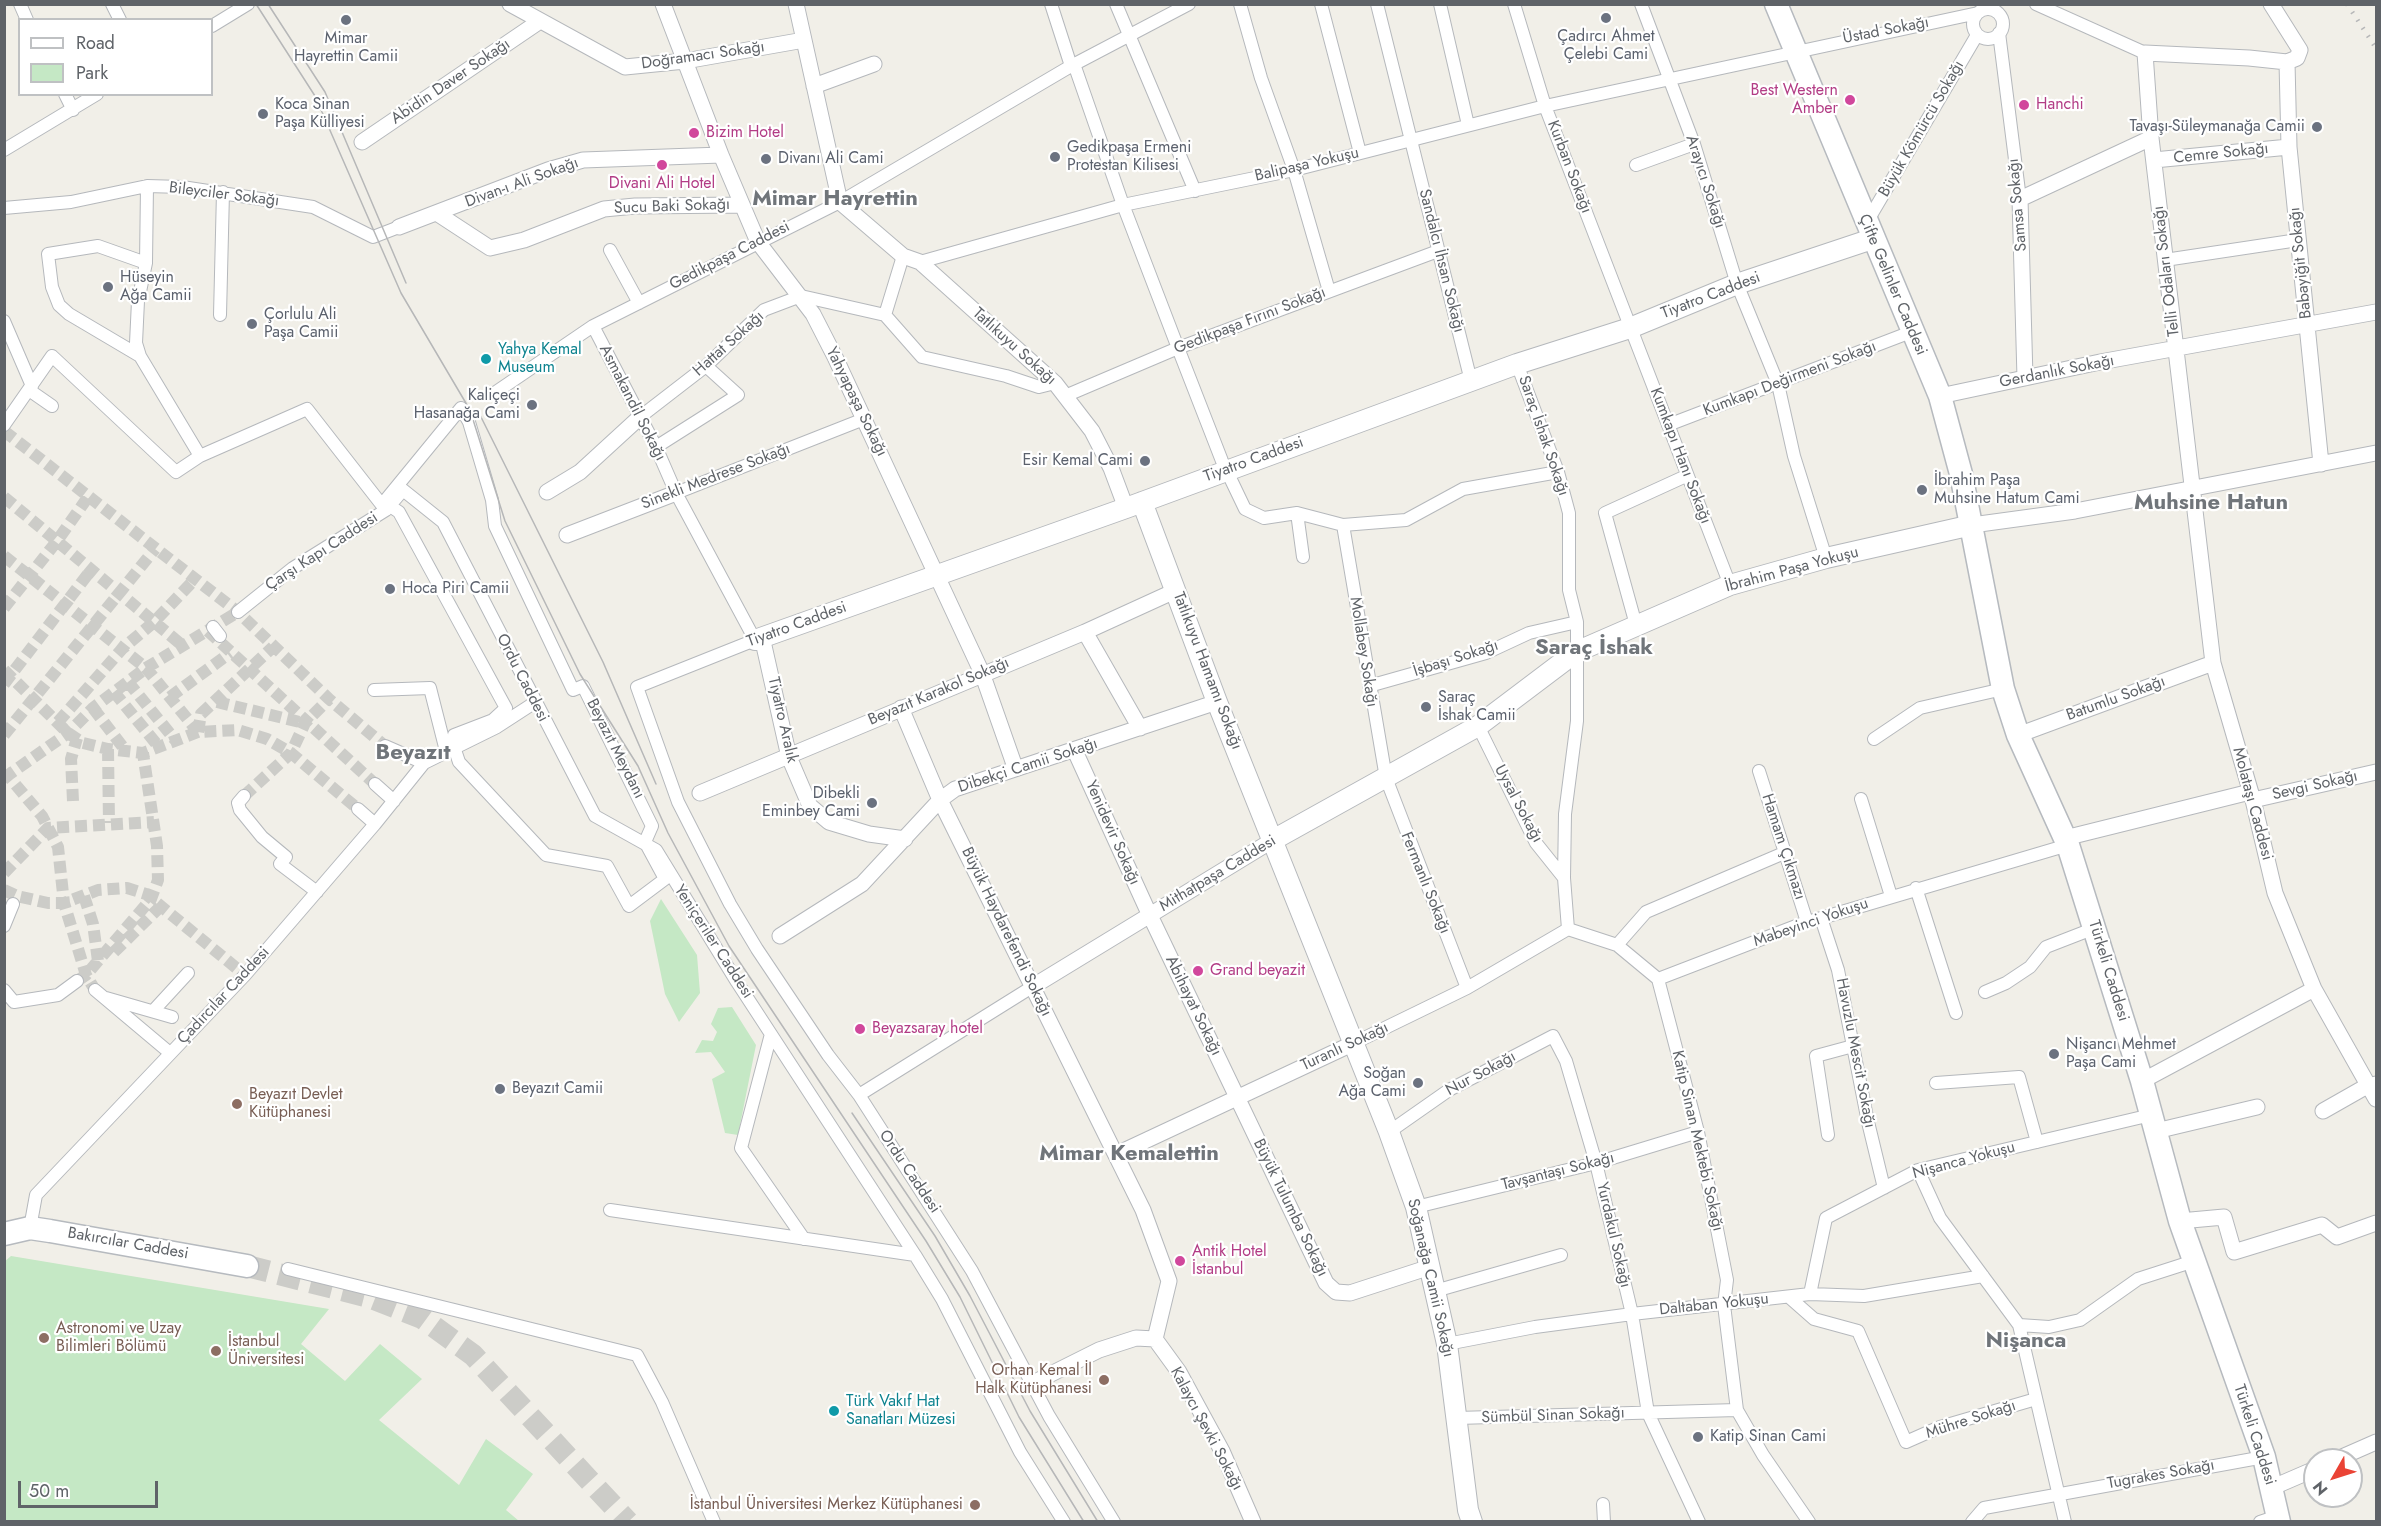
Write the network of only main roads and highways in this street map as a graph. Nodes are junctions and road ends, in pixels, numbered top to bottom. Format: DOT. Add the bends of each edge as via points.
graph roads {
  1 [pos="1776,4"];
  2 [pos="1972,525"];
  3 [pos="12,1230"];
  4 [pos="247,1266"];
  5 [pos="2272,1520"];
  1 -- 2 [label="main road, Çifte Gelinler Caddesi" via="1940,396"];
  2 -- 5 [label="main road, Türkeli Caddesi" via="2003,689 2018,735 2066,841 2095,928 2180,1221 2264,1457 2271,1488"];
  3 -- 4 [label="main road, Bakırcılar Caddesi"];
}
